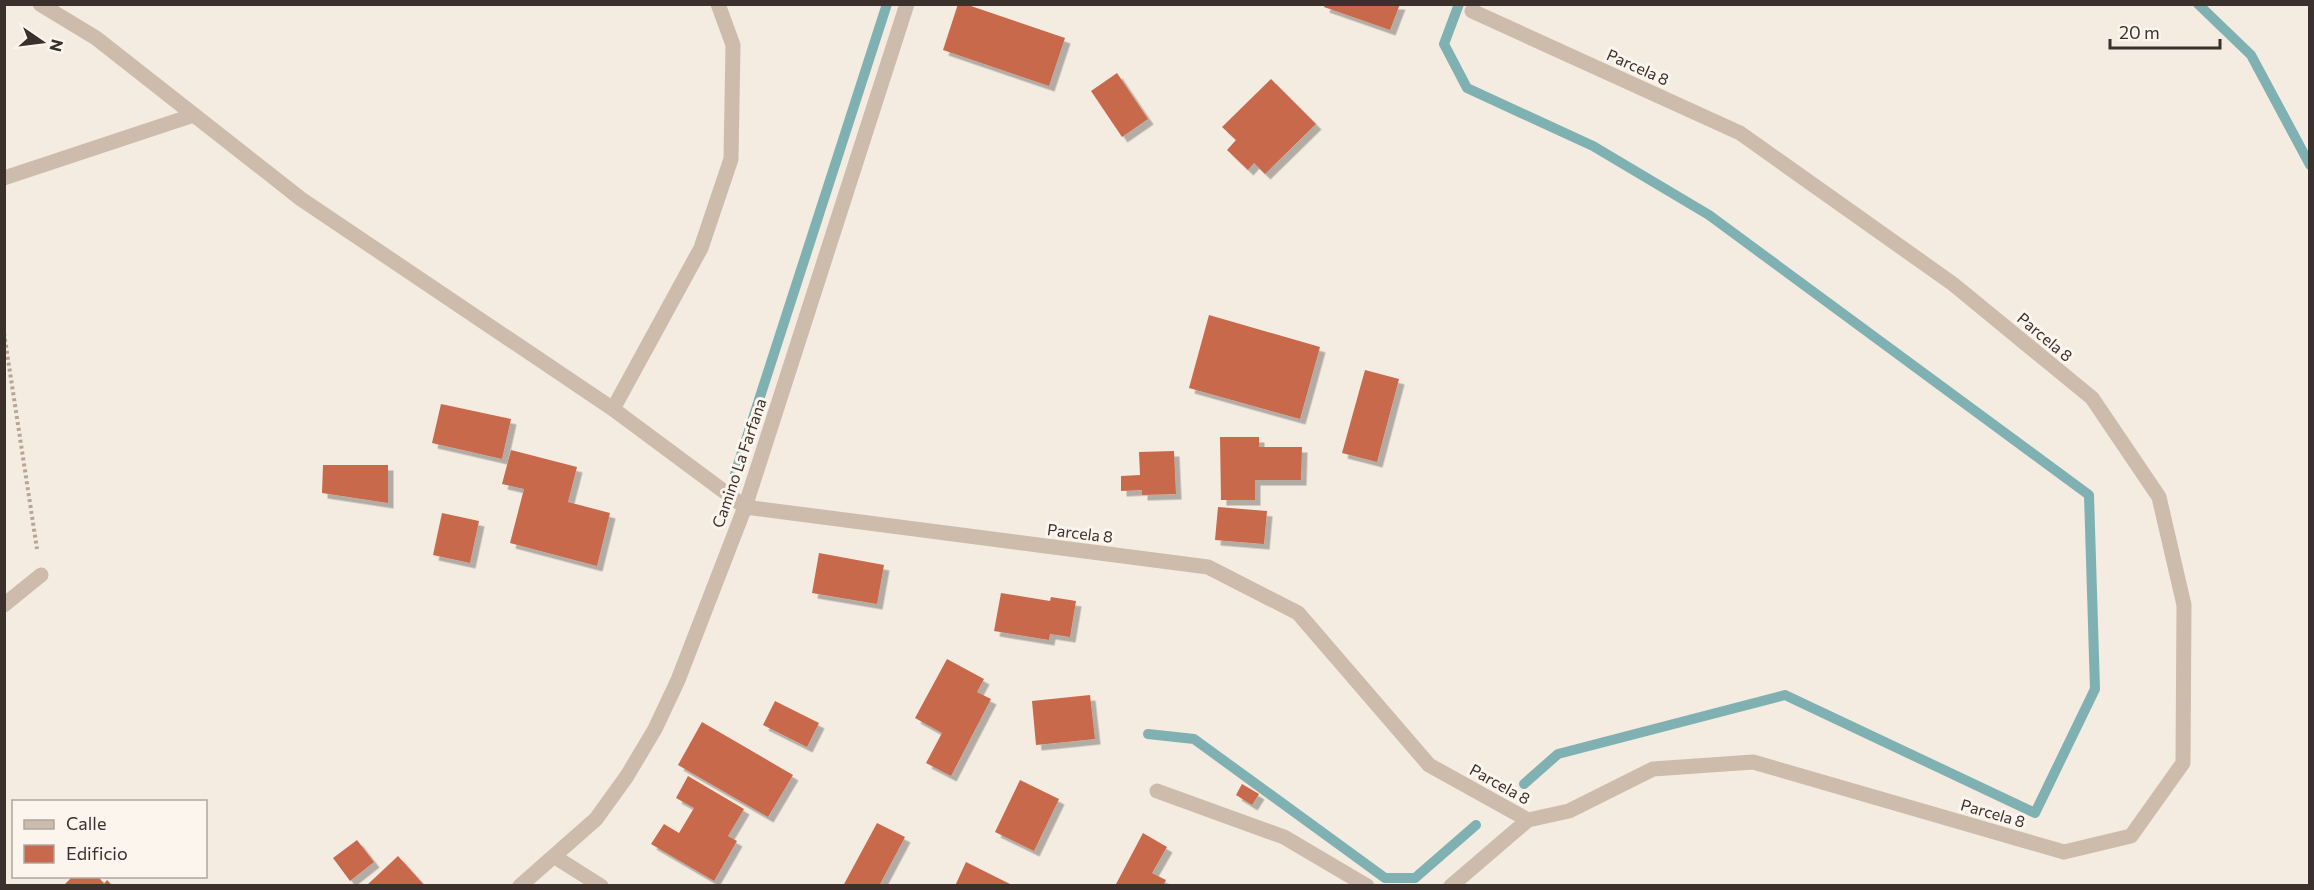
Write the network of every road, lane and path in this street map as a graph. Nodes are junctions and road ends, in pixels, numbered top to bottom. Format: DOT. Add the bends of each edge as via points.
graph roads {
  1 [pos="40,4"];
  2 [pos="718,4"];
  3 [pos="907,4"];
  4 [pos="1472,11"];
  5 [pos="194,115"];
  6 [pos="4,178"];
  7 [pos="4,333"];
  8 [pos="613,409"];
  9 [pos="745,507"];
  10 [pos="41,575"];
  11 [pos="4,606"];
  12 [pos="1157,791"];
  13 [pos="1528,820"];
  14 [pos="555,857"];
  15 [pos="520,885"];
  16 [pos="601,885"];
  17 [pos="1367,885"];
  18 [pos="1451,885"];
  1 -- 5 [label="street" via="96,38"];
  2 -- 8 [label="street" via="732,45 731,159 701,248"];
  3 -- 9 [label="street, Camino La Farfana"];
  4 -- 13 [label="street, Parcela 8" via="1740,133 1953,284 2092,398 2159,497 2184,604 2184,763 2132,836 2064,852 1754,762 1653,769 1569,811"];
  5 -- 6 [label="street"];
  5 -- 8 [label="street" via="301,199"];
  7 -- 10 [label="path"];
  8 -- 9 [label="street"];
  9 -- 13 [label="street, Parcela 8" via="1208,567 1298,613 1429,765"];
  9 -- 14 [label="street, Camino La Farfana" via="655,729 596,819"];
  10 -- 11 [label="street"];
  12 -- 17 [label="street" via="1284,837"];
  13 -- 18 [label="street"];
  14 -- 15 [label="street, Camino La Farfana"];
  14 -- 16 [label="street"];
}
